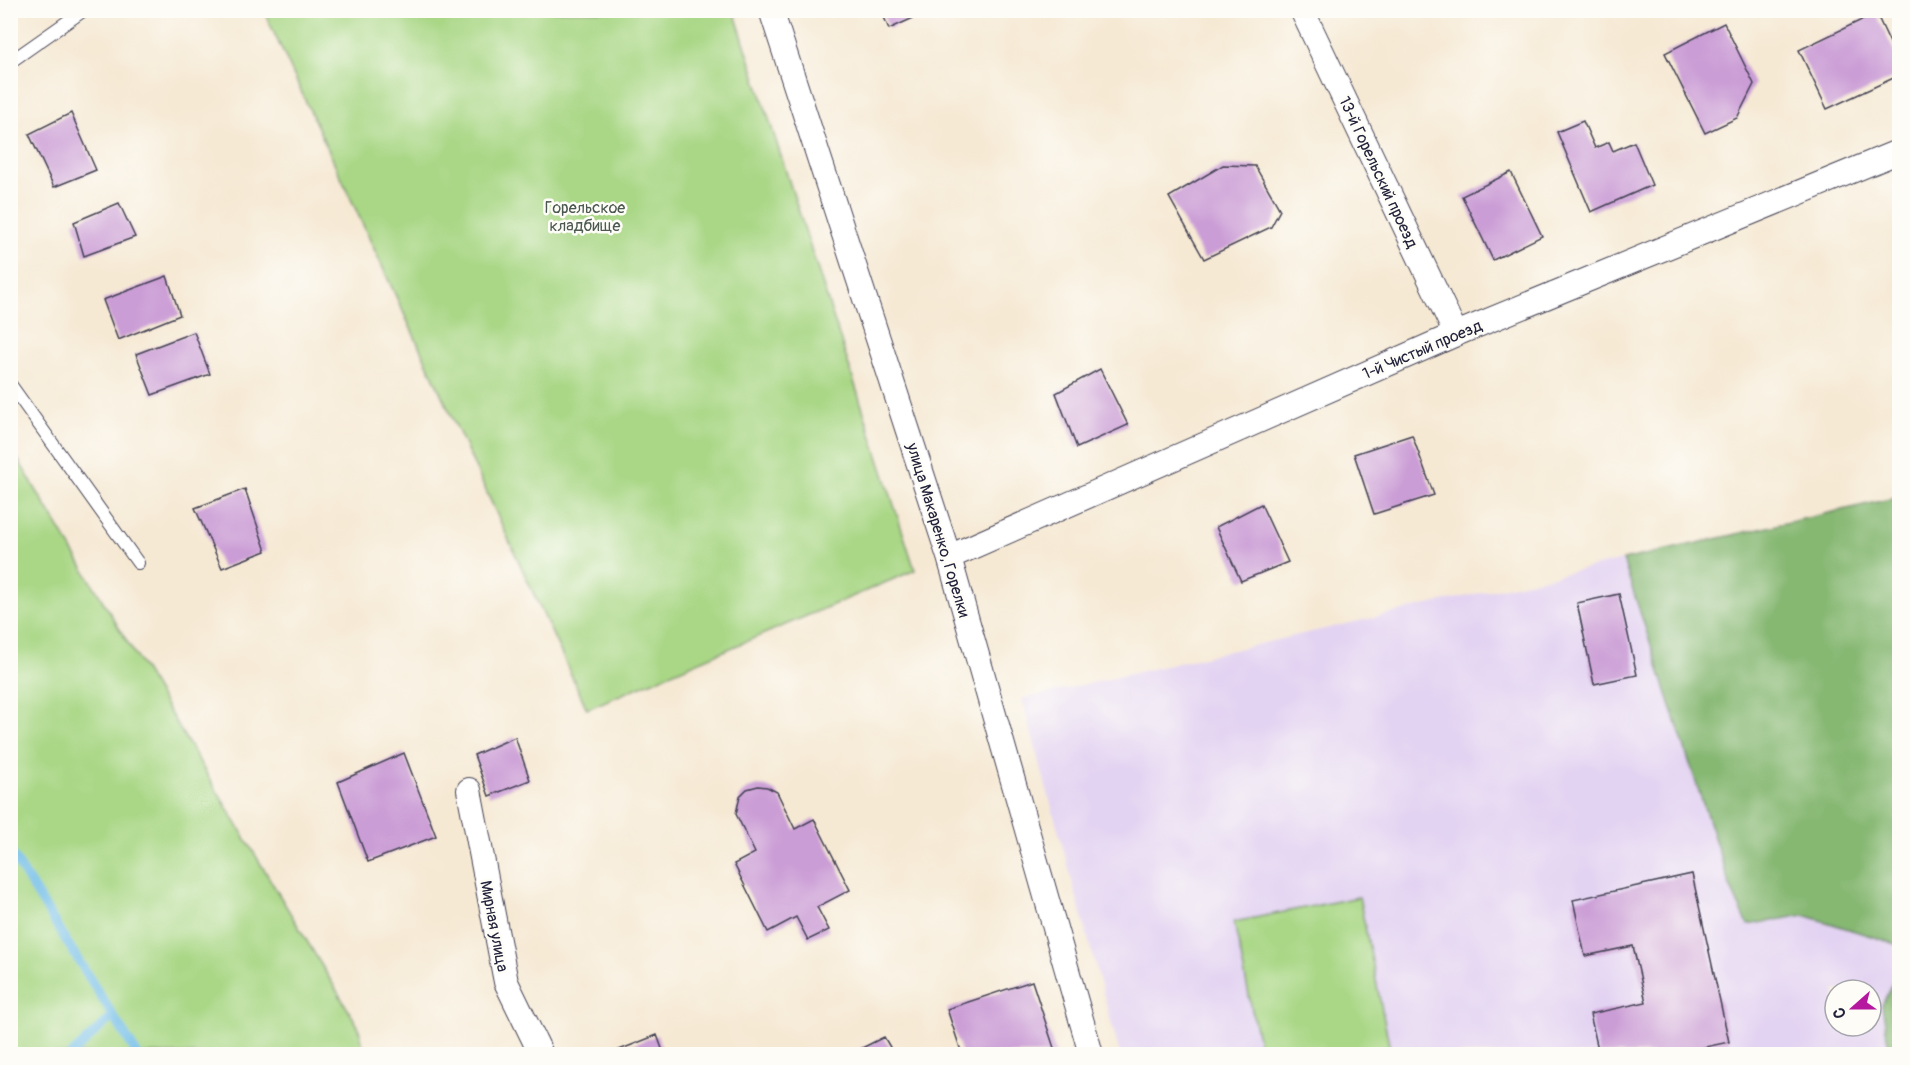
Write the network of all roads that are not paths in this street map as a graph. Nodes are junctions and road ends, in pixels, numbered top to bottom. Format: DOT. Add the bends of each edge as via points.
graph roads {
  1 [pos="84,10"];
  2 [pos="771,10"];
  3 [pos="1302,10"];
  4 [pos="10,63"];
  5 [pos="1899,151"];
  6 [pos="1456,334"];
  7 [pos="10,384"];
  8 [pos="949,557"];
  9 [pos="138,563"];
  10 [pos="469,790"];
  11 [pos="541,1054"];
  12 [pos="1091,1054"];
  1 -- 4 [label="lane"];
  2 -- 8 [label="street, улица Макаренко, Горелки"];
  3 -- 6 [label="street, 13-й Горельский проезд"];
  5 -- 6 [label="street, 1-й Чистый проезд"];
  6 -- 8 [label="street, 1-й Чистый проезд"];
  7 -- 9 [label="lane"];
  8 -- 12 [label="street, улица Макаренко, Горелки"];
  10 -- 11 [label="street, Мирная улица" via="506,982"];
}
